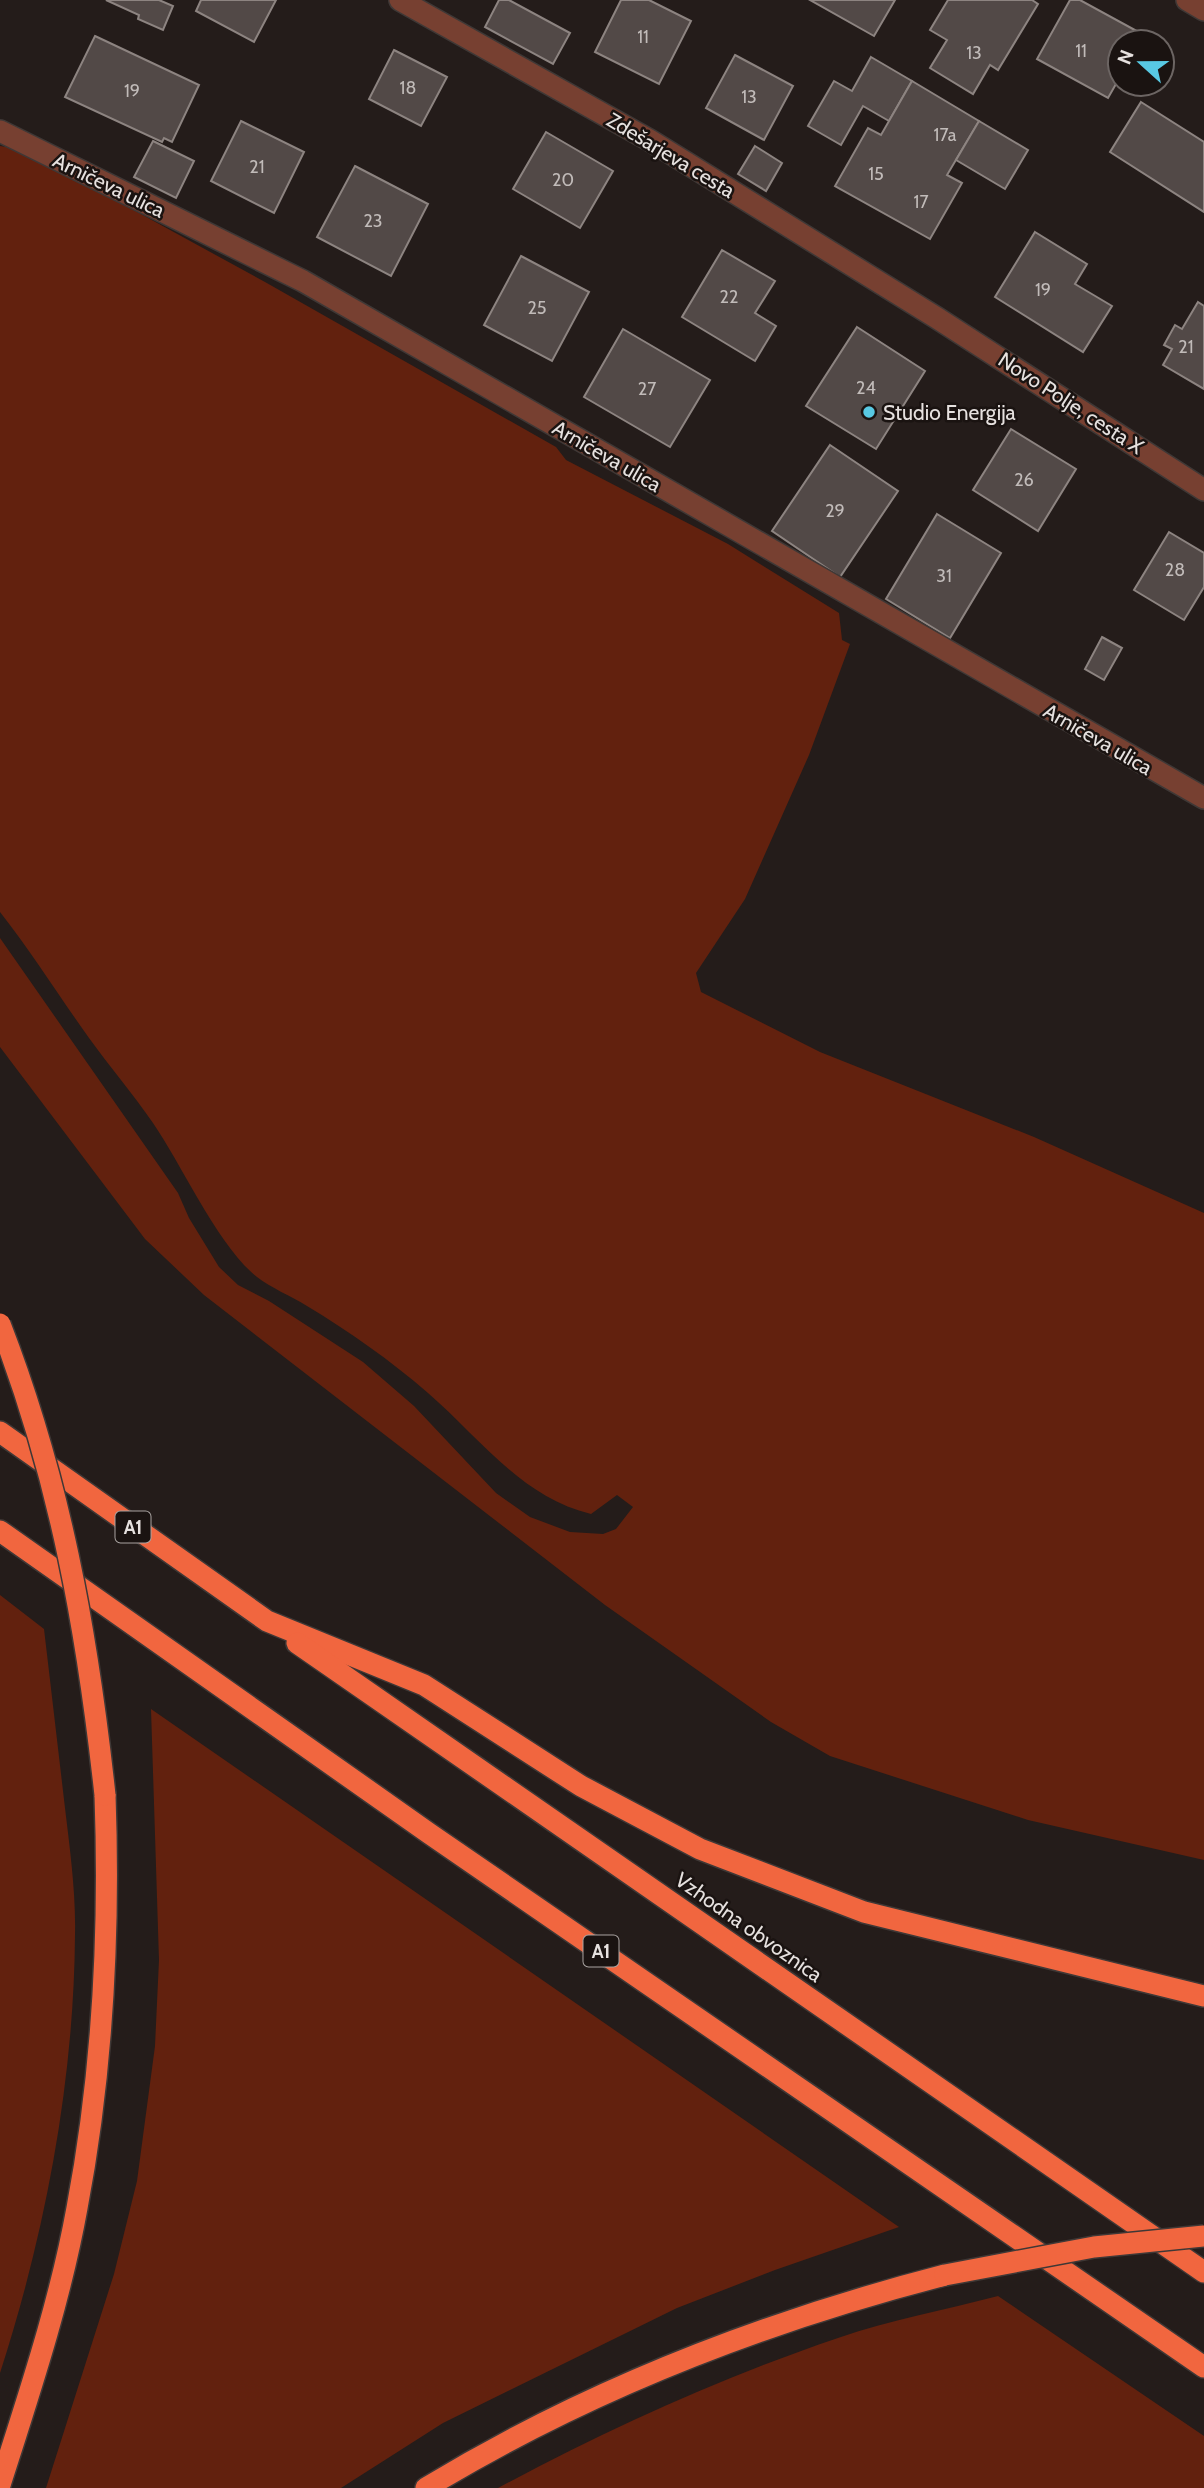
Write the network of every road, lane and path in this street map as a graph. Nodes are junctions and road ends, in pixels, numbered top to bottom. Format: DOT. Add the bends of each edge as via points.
graph roads {
  1 [pos="400,0"];
  2 [pos="1187,0"];
  3 [pos="1204,10"];
  4 [pos="0,131"];
  5 [pos="937,318"];
  6 [pos="1204,489"];
  7 [pos="1204,798"];
  8 [pos="0,1324"];
  9 [pos="0,1432"];
  10 [pos="0,1531"];
  11 [pos="267,1621"];
  12 [pos="1204,1996"];
  13 [pos="1204,2236"];
  14 [pos="1204,2272"];
  15 [pos="1204,2367"];
  16 [pos="0,2485"];
  17 [pos="426,2488"];
  1 -- 5 [label="street, Zdešarjeva cesta" via="651,141"];
  2 -- 3 [label="street"];
  4 -- 7 [label="street, Arničeva ulica" via="303,281"];
  5 -- 6 [label="street, Novo Polje, cesta X"];
  8 -- 16 [label="highway, bridge" via="43,1447 71,1559 92,1674 105,1795 108,1920 94,2106 77,2211 52,2316"];
  9 -- 11 [label="highway, A1"];
  10 -- 15 [label="highway, A1"];
  11 -- 12 [label="highway" via="424,1685 581,1786 700,1849 755,1872 864,1912"];
  11 -- 14 [label="highway, Vzhodna obvoznica / A1"];
  13 -- 17 [label="highway, bridge" via="1094,2247 983,2266 829,2306 658,2370 554,2418"];
}
